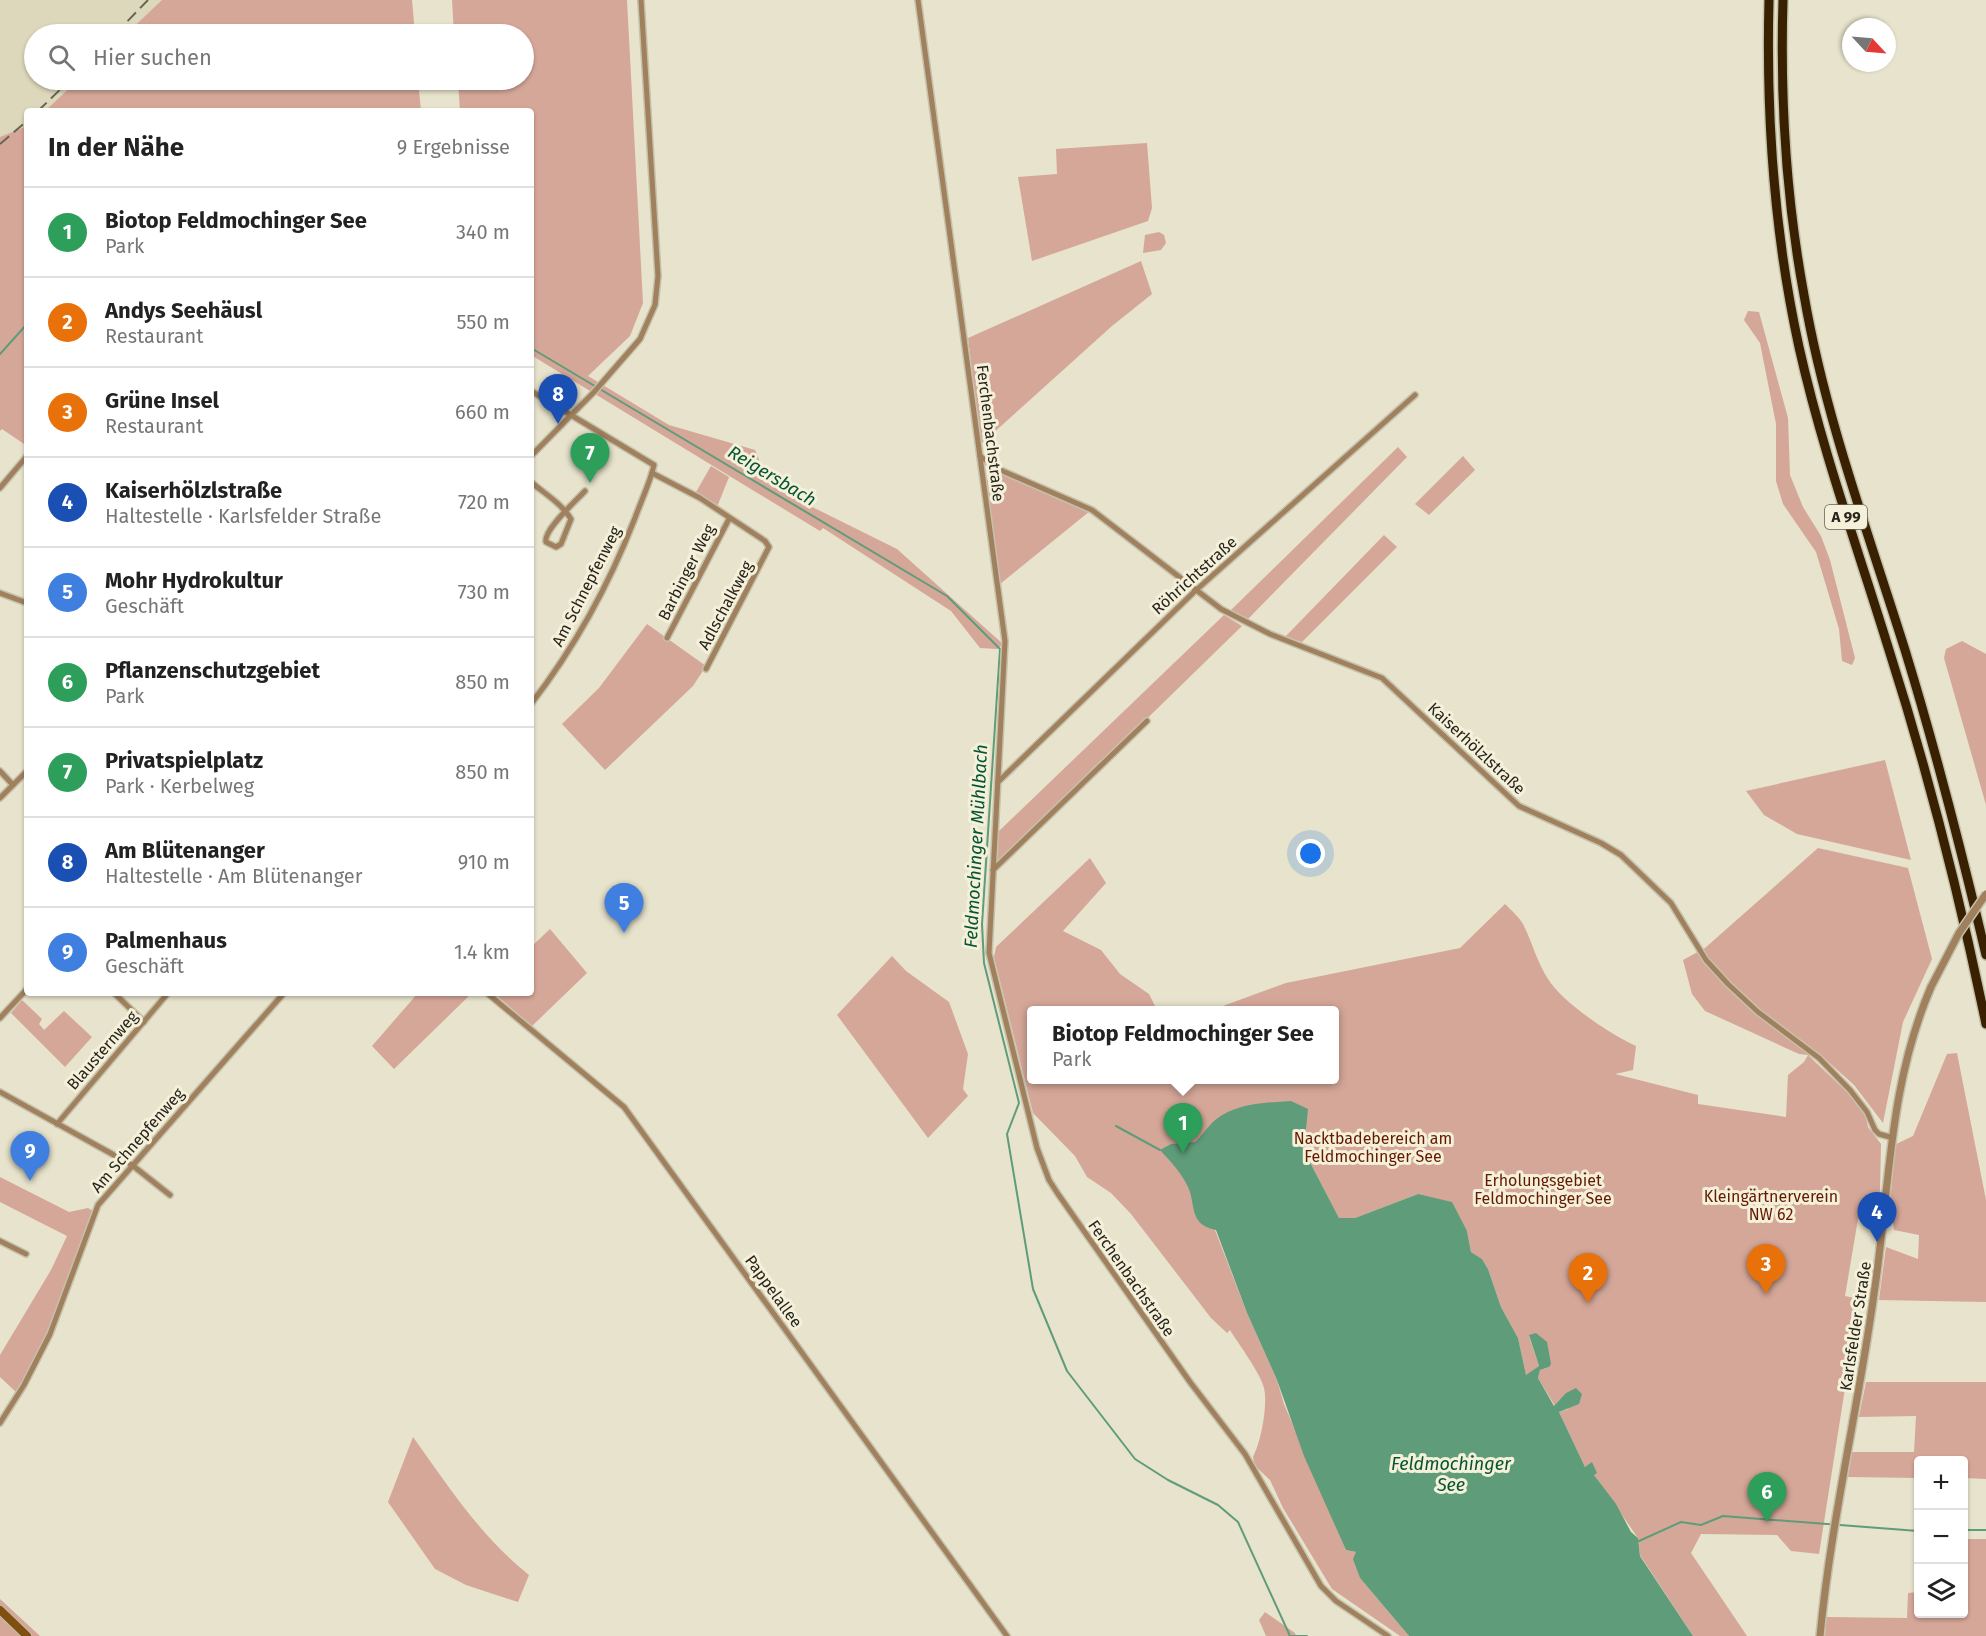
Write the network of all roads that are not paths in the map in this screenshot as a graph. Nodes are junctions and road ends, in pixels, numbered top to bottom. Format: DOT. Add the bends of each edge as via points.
graph roads {
  1 [pos="641,0"];
  2 [pos="918,0"];
  3 [pos="1769,0"];
  4 [pos="1783,0"];
  5 [pos="534,393"];
  6 [pos="1415,395"];
  7 [pos="571,415"];
  8 [pos="534,453"];
  9 [pos="980,456"];
  10 [pos="24,460"];
  11 [pos="994,467"];
  12 [pos="652,473"];
  13 [pos="983,474"];
  14 [pos="534,485"];
  15 [pos="0,488"];
  16 [pos="585,491"];
  17 [pos="566,512"];
  18 [pos="729,519"];
  19 [pos="1194,592"];
  20 [pos="0,593"];
  21 [pos="24,602"];
  22 [pos="667,638"];
  23 [pos="706,669"];
  24 [pos="534,700"];
  25 [pos="1147,721"];
  26 [pos="0,771"];
  27 [pos="24,774"];
  28 [pos="998,782"];
  29 [pos="13,785"];
  30 [pos="0,798"];
  31 [pos="993,871"];
  32 [pos="1986,894"];
  33 [pos="1986,955"];
  34 [pos="24,992"];
  35 [pos="117,996"];
  36 [pos="166,996"];
  37 [pos="281,996"];
  38 [pos="491,996"];
  39 [pos="0,1018"];
  40 [pos="144,1022"];
  41 [pos="1986,1023"];
  42 [pos="0,1092"];
  43 [pos="57,1124"];
  44 [pos="1890,1137"];
  45 [pos="132,1165"];
  46 [pos="170,1196"];
  47 [pos="0,1241"];
  48 [pos="26,1254"];
  49 [pos="0,1423"];
  50 [pos="0,1610"];
  51 [pos="27,1636"];
  52 [pos="1007,1636"];
  53 [pos="1388,1636"];
  54 [pos="1820,1636"];
  1 -- 7 [label="street" via="658,276 655,305 640,339"];
  2 -- 9 [label="street, Ferchenbachstraße"];
  3 -- 41 [label="highway, A 99" via="1772,161 1781,245 1799,345 1828,459 1938,821"];
  4 -- 33 [label="highway, A 99" via="1786,160 1814,345 1844,462 1938,764"];
  5 -- 7 [label="street"];
  6 -- 19 [label="street, Röhrichtstraße"];
  7 -- 8 [label="street"];
  7 -- 12 [label="street" via="654,465"];
  9 -- 11 [label="street, Kaiserhölzlstraße"];
  9 -- 13 [label="street, Ferchenbachstraße"];
  10 -- 15 [label="street"];
  11 -- 13 [label="street"];
  11 -- 19 [label="street, Kaiserhölzlstraße" via="1092,510"];
  12 -- 18 [label="street" via="700,498"];
  12 -- 24 [label="street, Am Schnepfenweg" via="592,610"];
  13 -- 28 [label="street, Ferchenbachstraße" via="1005,643"];
  14 -- 17 [label="street"];
  16 -- 17 [label="street"];
  17 -- 17 [label="street" via="570,524 561,543 550,546 546,542 547,532"];
  18 -- 22 [label="street, Barbinger Weg"];
  18 -- 23 [label="street, Adlschalkweg" via="769,547"];
  19 -- 28 [label="street, Röhrichtstraße"];
  19 -- 44 [label="street, Kaiserhölzlstraße" via="1262,631 1382,678 1519,806 1621,855 1671,903 1706,960 1728,984 1819,1058 1850,1090 1875,1130"];
  20 -- 21 [label="street"];
  25 -- 31 [label="street"];
  26 -- 29 [label="street"];
  27 -- 29 [label="street"];
  28 -- 31 [label="street, Ferchenbachstraße"];
  29 -- 30 [label="street"];
  31 -- 53 [label="street, Ferchenbachstraße" via="989,932 992,973 1037,1148 1049,1180 1245,1454 1321,1586 1336,1601"];
  32 -- 44 [label="street, Karlsfelder Straße, bridge" via="1959,933 1931,987 1907,1050"];
  34 -- 39 [label="street"];
  35 -- 40 [label="street"];
  36 -- 40 [label="street, Blausternweg"];
  37 -- 45 [label="street, Am Schnepfenweg"];
  38 -- 52 [label="street, Pappelallee" via="624,1107"];
  40 -- 43 [label="street, Blausternweg"];
  42 -- 43 [label="street"];
  43 -- 45 [label="street"];
  44 -- 54 [label="street, Karlsfelder Straße" via="1874,1294 1834,1517"];
  45 -- 46 [label="street"];
  45 -- 49 [label="street, Am Schnepfenweg" via="95,1210 50,1334"];
  47 -- 48 [label="street"];
  50 -- 51 [label="main road"];
}
